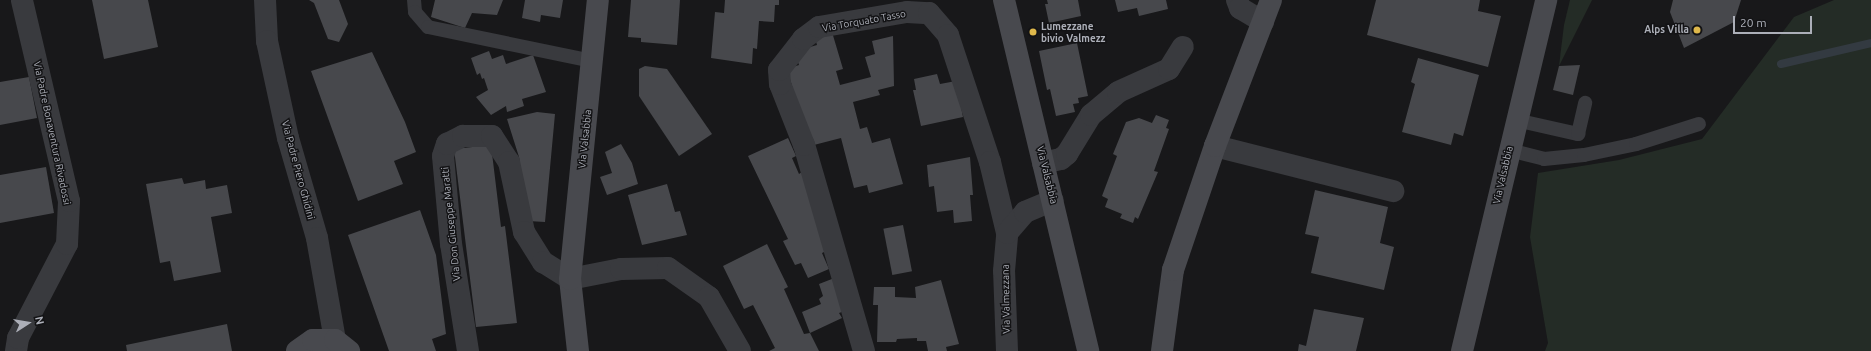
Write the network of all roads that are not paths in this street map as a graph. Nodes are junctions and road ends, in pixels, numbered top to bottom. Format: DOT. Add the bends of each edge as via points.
graph roads {
  1 [pos="22,0"];
  2 [pos="265,0"];
  3 [pos="414,0"];
  4 [pos="598,0"];
  5 [pos="1004,0"];
  6 [pos="1236,0"];
  7 [pos="1271,0"];
  8 [pos="1546,0"];
  9 [pos="1263,22"];
  10 [pos="1183,47"];
  11 [pos="592,61"];
  12 [pos="1585,103"];
  13 [pos="1516,120"];
  14 [pos="1699,124"];
  15 [pos="1215,146"];
  16 [pos="1509,150"];
  17 [pos="1043,163"];
  18 [pos="1393,191"];
  19 [pos="1053,200"];
  20 [pos="1007,233"];
  21 [pos="570,279"];
  22 [pos="342,346"];
  23 [pos="16,351"];
  24 [pos="297,351"];
  25 [pos="468,351"];
  26 [pos="578,351"];
  27 [pos="740,351"];
  28 [pos="864,351"];
  29 [pos="1007,351"];
  30 [pos="1088,351"];
  31 [pos="1162,351"];
  32 [pos="1462,351"];
  1 -- 23 [label="street, Via Padre Bonaventura Rivadossi" via="69,201 67,244 18,338"];
  2 -- 22 [label="street, Via Padre Piero Ghidini" via="267,41 288,138 317,238"];
  3 -- 11 [label="lane" via="415,12 428,27"];
  4 -- 11 [label="main road, Via Valsabbia"];
  5 -- 17 [label="main road, Via Valsabbia"];
  6 -- 9 [label="street" via="1240,8"];
  7 -- 9 [label="main road"];
  8 -- 13 [label="main road, Via Valsabbia"];
  9 -- 15 [label="main road"];
  10 -- 17 [label="street" via="1169,69 1118,92 1091,115 1064,156"];
  11 -- 21 [label="main road, Via Valsabbia"];
  12 -- 13 [label="lane" via="1578,134"];
  13 -- 16 [label="main road, Via Valsabbia"];
  14 -- 16 [label="lane" via="1636,144 1584,155 1544,159"];
  15 -- 18 [label="street"];
  15 -- 31 [label="main road" via="1173,270"];
  16 -- 32 [label="main road, Via Valsabbia"];
  17 -- 19 [label="main road, Via Valsabbia"];
  19 -- 20 [label="street" via="1025,212"];
  19 -- 30 [label="main road, Via Valsabbia"];
  20 -- 28 [label="street, Via Torquato Tasso" via="990,162 948,35 930,13 907,12 819,27 803,39 779,70 780,84 804,145"];
  20 -- 29 [label="street, Via Valmezzana" via="1004,271"];
  21 -- 25 [label="street, Via Don Giuseppe Maratti" via="543,262 524,232 509,162 492,136 463,136 448,144 443,156 451,244"];
  21 -- 26 [label="main road, Via Valsabbia"];
  21 -- 27 [label="street" via="621,269 668,268 709,297"];
  22 -- 24 [label="main road" via="313,340"];
}
